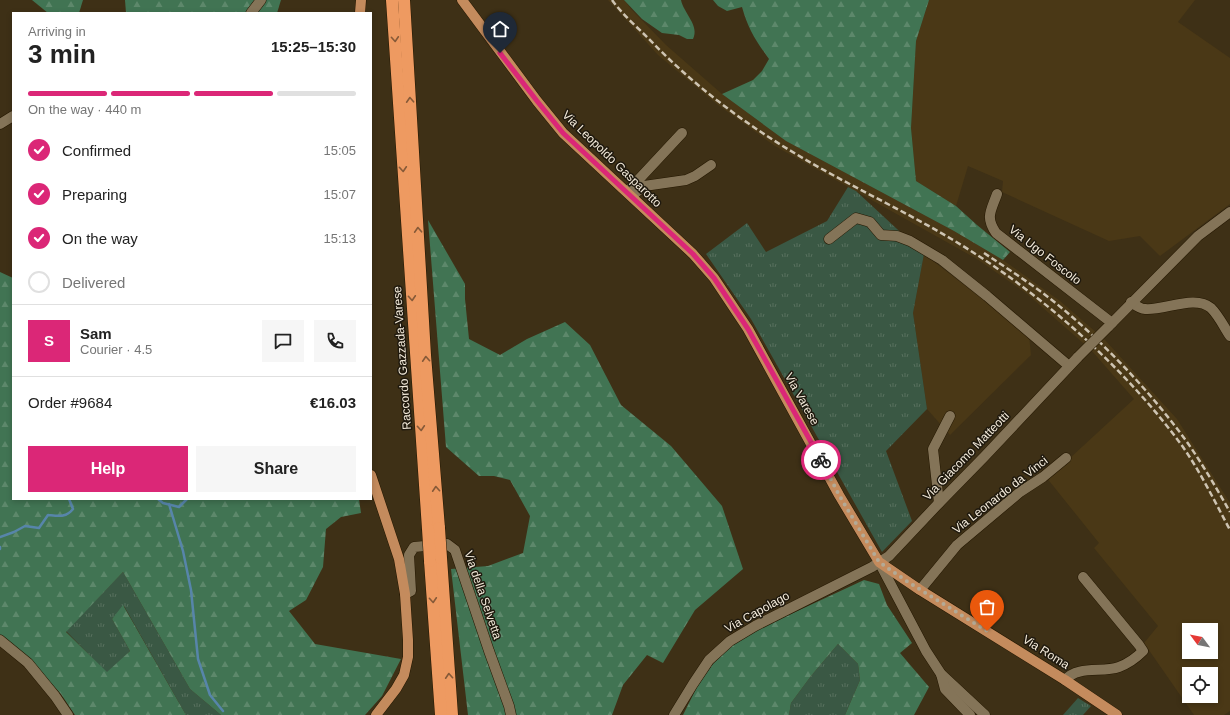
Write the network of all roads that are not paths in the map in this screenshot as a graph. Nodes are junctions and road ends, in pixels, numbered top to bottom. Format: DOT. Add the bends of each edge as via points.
graph roads {
  1 [pos="261,0"];
  2 [pos="361,0"];
  3 [pos="392,0"];
  4 [pos="404,0"];
  5 [pos="462,0"];
  6 [pos="252,12"];
  7 [pos="360,12"];
  8 [pos="12,117"];
  9 [pos="0,124"];
  10 [pos="682,133"];
  11 [pos="711,165"];
  12 [pos="630,194"];
  13 [pos="997,194"];
  14 [pos="1230,212"];
  15 [pos="829,239"];
  16 [pos="693,254"];
  17 [pos="1131,302"];
  18 [pos="1110,325"];
  19 [pos="1230,336"];
  20 [pos="1069,366"];
  21 [pos="950,416"];
  22 [pos="1066,458"];
  23 [pos="372,478"];
  24 [pos="939,503"];
  25 [pos="434,529"];
  26 [pos="436,559"];
  27 [pos="879,562"];
  28 [pos="1084,577"];
  29 [pos="920,590"];
  30 [pos="405,594"];
  31 [pos="0,640"];
  32 [pos="940,674"];
  33 [pos="1065,680"];
  34 [pos="68,715"];
  35 [pos="376,715"];
  36 [pos="441,715"];
  37 [pos="452,715"];
  38 [pos="511,715"];
  39 [pos="674,715"];
  40 [pos="970,715"];
  41 [pos="985,715"];
  42 [pos="1117,715"];
  1 -- 6 [label="street"];
  2 -- 7 [label="main road"];
  3 -- 25 [label="highway, Raccordo Gazzada-Varese, one-way"];
  25 -- 4 [label="highway, Raccordo Gazzada-Varese, one-way"];
  5 -- 12 [label="main road, Via Leopoldo Gasparotto" via="563,133"];
  8 -- 9 [label="street"];
  10 -- 12 [label="street"];
  11 -- 12 [label="street" via="686,180 644,186"];
  12 -- 16 [label="main road, Via Leopoldo Gasparotto"];
  13 -- 18 [label="street, Via Ugo Foscolo" via="990,217 990,224 996,233"];
  14 -- 17 [label="street, Via Giacomo Matteotti" via="1198,236"];
  15 -- 20 [label="street" via="856,218 870,222 881,236 897,236 910,241 942,260 988,296"];
  16 -- 27 [label="main road, Via Varese" via="714,278 748,329 839,495"];
  17 -- 18 [label="street, Via Giacomo Matteotti"];
  17 -- 19 [label="street" via="1144,309 1201,303 1210,307 1218,316"];
  18 -- 20 [label="street, Via Giacomo Matteotti, bridge"];
  20 -- 24 [label="street, Via Giacomo Matteotti"];
  21 -- 24 [label="street" via="933,449"];
  22 -- 29 [label="street, Via Leonardo da Vinci" via="1020,492 957,546"];
  23 -- 30 [label="main road" via="399,560"];
  24 -- 27 [label="street, Via Giacomo Matteotti" via="889,556"];
  25 -- 26 [label="highway, Raccordo Gazzada-Varese, bridge"];
  26 -- 36 [label="highway, Raccordo Gazzada-Varese, one-way"];
  37 -- 26 [label="highway, Raccordo Gazzada-Varese, one-way"];
  27 -- 29 [label="main road, Via Roma"];
  27 -- 32 [label="street"];
  27 -- 39 [label="street, Via Capolago" via="730,641 709,660"];
  28 -- 33 [label="street" via="1143,651 1120,667 1076,672"];
  29 -- 33 [label="main road, Via Roma"];
  30 -- 35 [label="main road" via="408,657 404,675"];
  30 -- 38 [label="street, Via della Selvetta" via="411,591 409,554 414,547 447,544 455,550"];
  31 -- 34 [label="street" via="28,663"];
  32 -- 40 [label="street" via="945,689"];
  32 -- 41 [label="street"];
  33 -- 42 [label="main road, Via Roma"];
}
